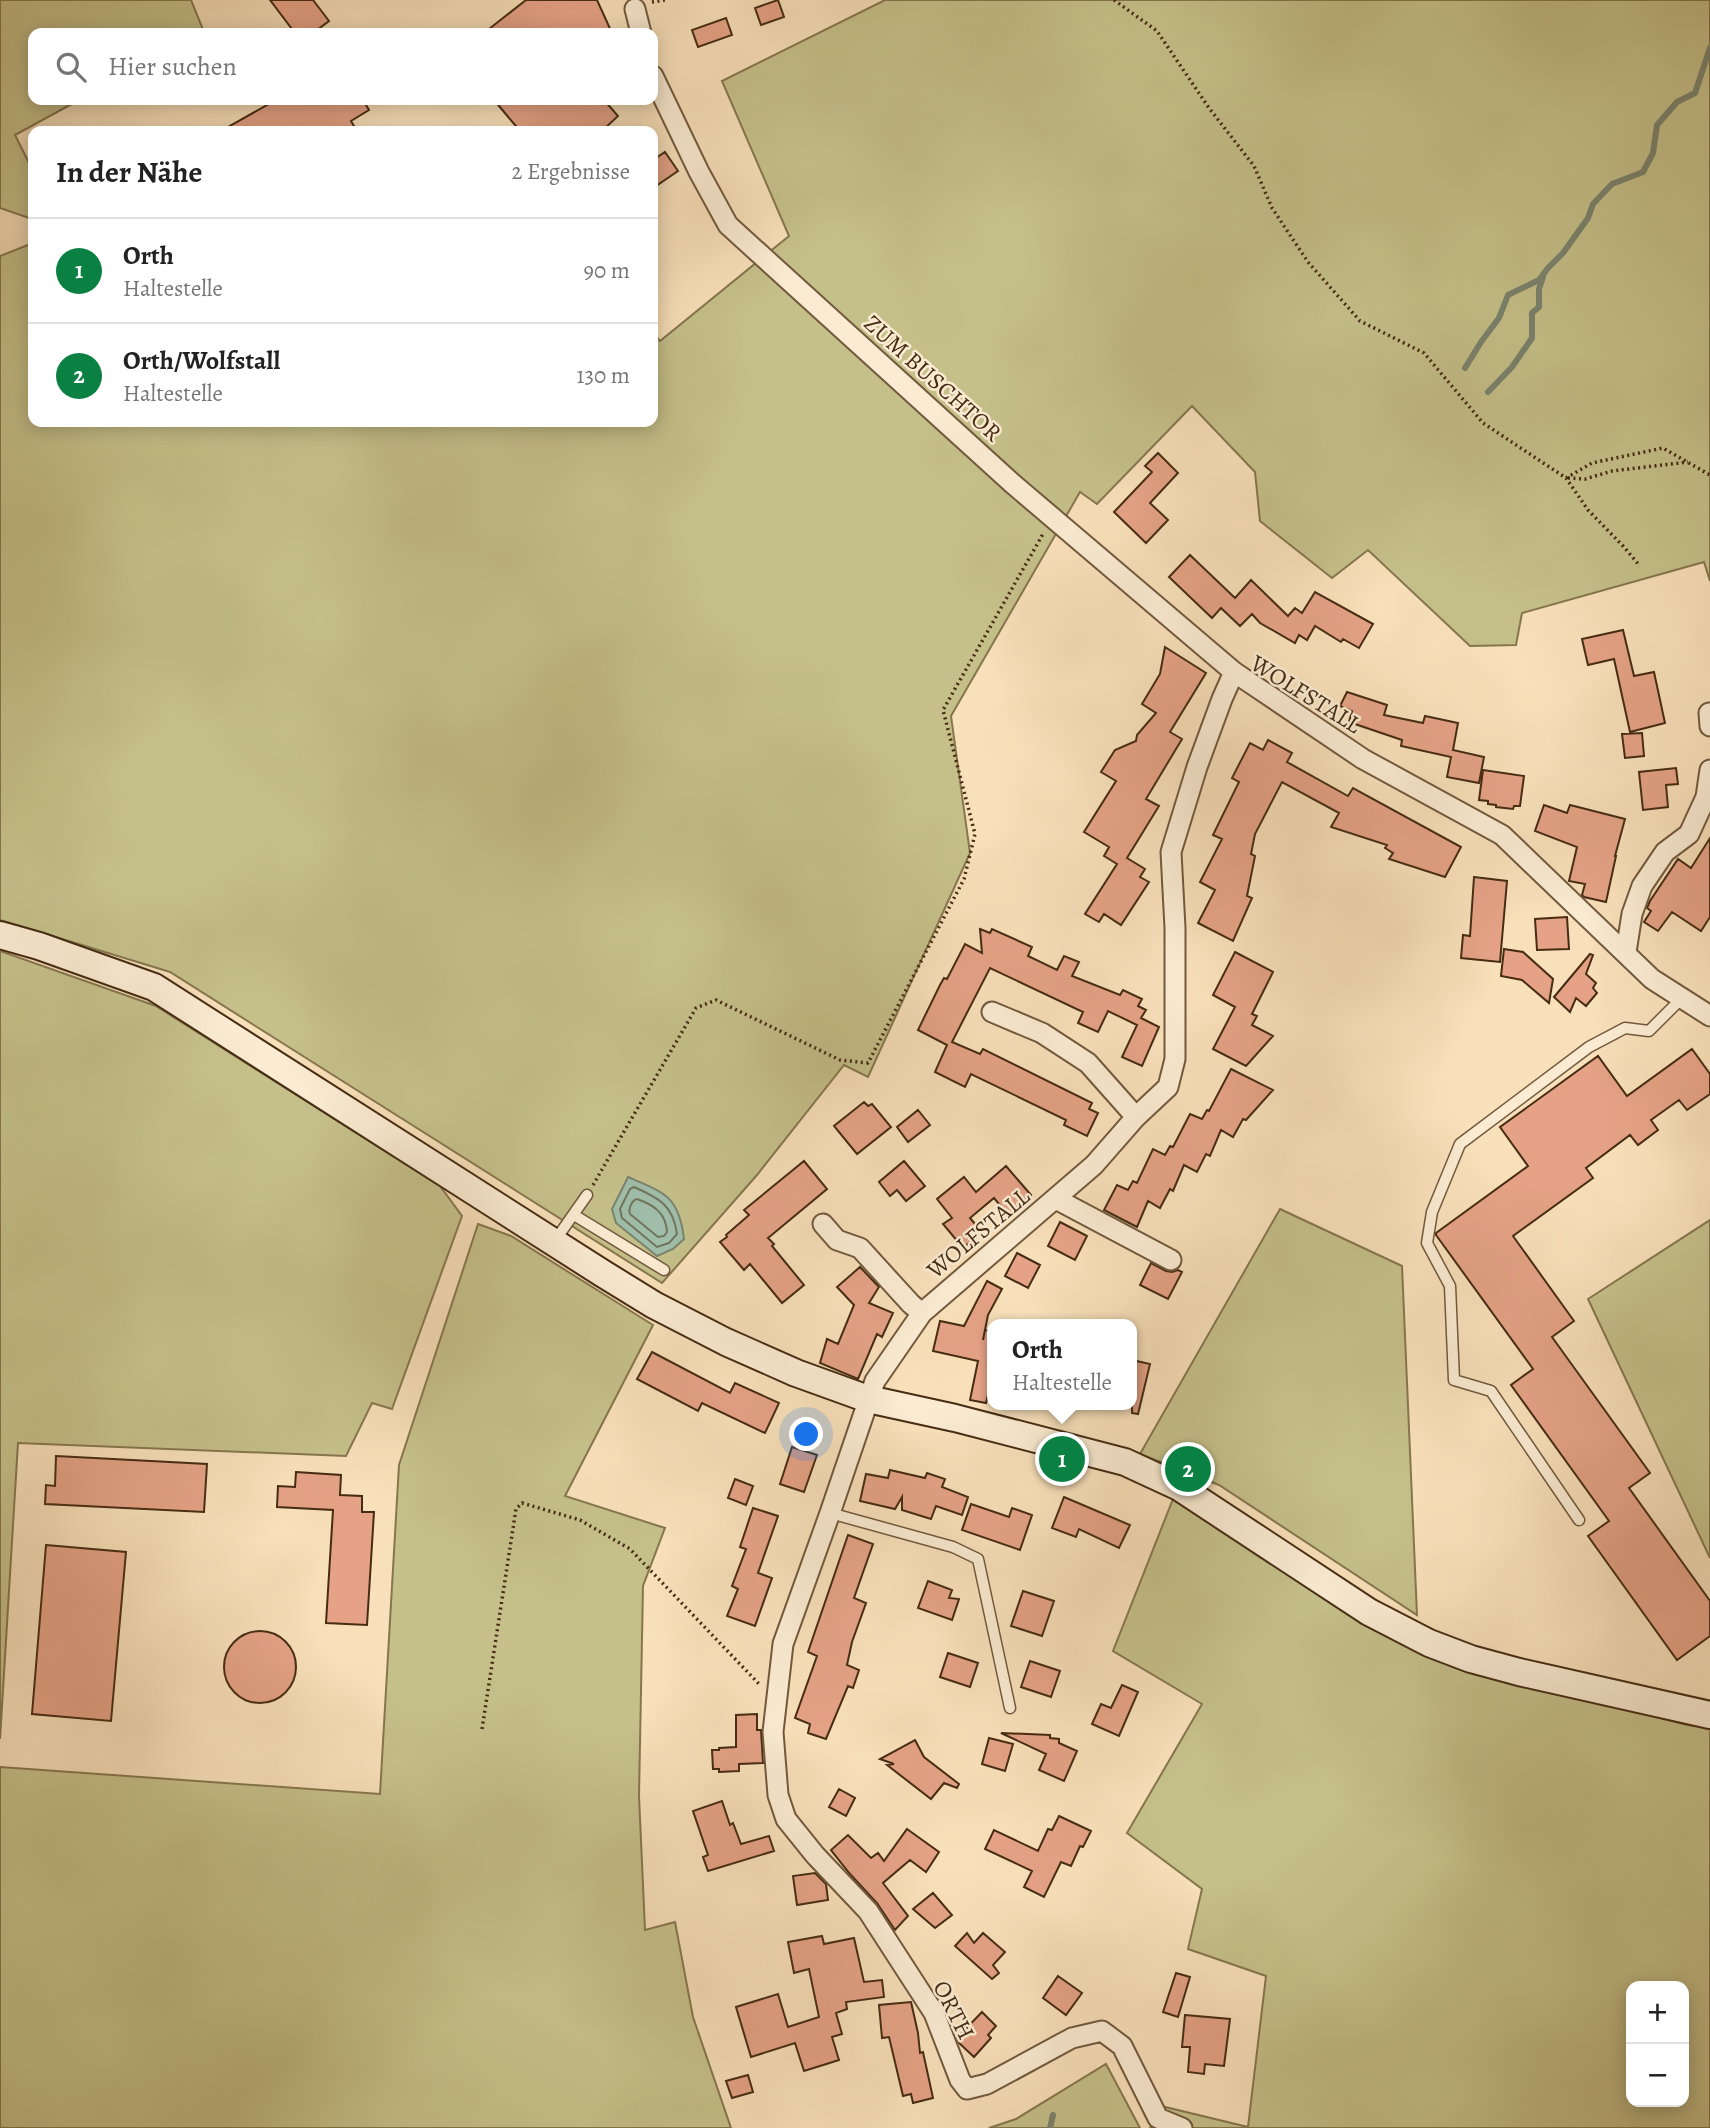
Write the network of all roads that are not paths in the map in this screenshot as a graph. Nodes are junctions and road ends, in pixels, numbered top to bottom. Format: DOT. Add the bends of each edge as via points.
graph roads {
  1 [pos="641,6"];
  2 [pos="641,28"];
  3 [pos="658,86"];
  4 [pos="1234,672"];
  5 [pos="1710,770"];
  6 [pos="0,935"];
  7 [pos="1626,952"];
  8 [pos="1681,999"];
  9 [pos="992,1012"];
  10 [pos="1710,1016"];
  11 [pos="1136,1118"];
  12 [pos="587,1195"];
  13 [pos="1056,1199"];
  14 [pos="574,1215"];
  15 [pos="823,1224"];
  16 [pos="554,1242"];
  17 [pos="1171,1260"];
  18 [pos="664,1270"];
  19 [pos="922,1313"];
  20 [pos="868,1399"];
  21 [pos="830,1513"];
  22 [pos="1578,1520"];
  23 [pos="1010,1708"];
  24 [pos="1710,1715"];
  25 [pos="1182,2128"];
  1 -- 2 [label="street"];
  3 -- 4 [label="street, ZUM BUSCHTOR" via="728,225 1053,518"];
  4 -- 7 [label="street, WOLFSTALL" via="1363,759 1502,835"];
  4 -- 11 [label="street, WOLFSTALL" via="1197,767 1171,852 1175,1059 1168,1087"];
  5 -- 7 [label="street" via="1706,797 1689,834 1665,852 1642,886"];
  6 -- 16 [label="main road" via="154,987"];
  7 -- 8 [label="street, WOLFSTALL" via="1652,979"];
  8 -- 10 [label="street, WOLFSTALL"];
  8 -- 22 [label="lane" via="1650,1031 1625,1028 1589,1047 1460,1144 1432,1212 1427,1244 1450,1286 1454,1380 1491,1391"];
  9 -- 11 [label="street" via="1042,1033 1088,1063"];
  11 -- 13 [label="street, WOLFSTALL"];
  12 -- 14 [label="lane"];
  13 -- 17 [label="street"];
  13 -- 19 [label="street, WOLFSTALL"];
  14 -- 16 [label="lane"];
  14 -- 18 [label="lane"];
  15 -- 19 [label="street" via="838,1240 860,1248"];
  16 -- 20 [label="main road" via="726,1342"];
  19 -- 20 [label="street, WOLFSTALL" via="875,1381"];
  20 -- 21 [label="street, ORTH"];
  20 -- 24 [label="main road" via="1125,1462 1179,1488 1369,1612 1471,1659"];
  21 -- 23 [label="lane" via="953,1547 978,1559"];
  21 -- 25 [label="street, ORTH" via="783,1644 773,1732 778,1795 786,1819 868,1911 934,2013 967,2089 986,2084 1072,2038 1102,2031 1122,2046 1158,2118"];
}
